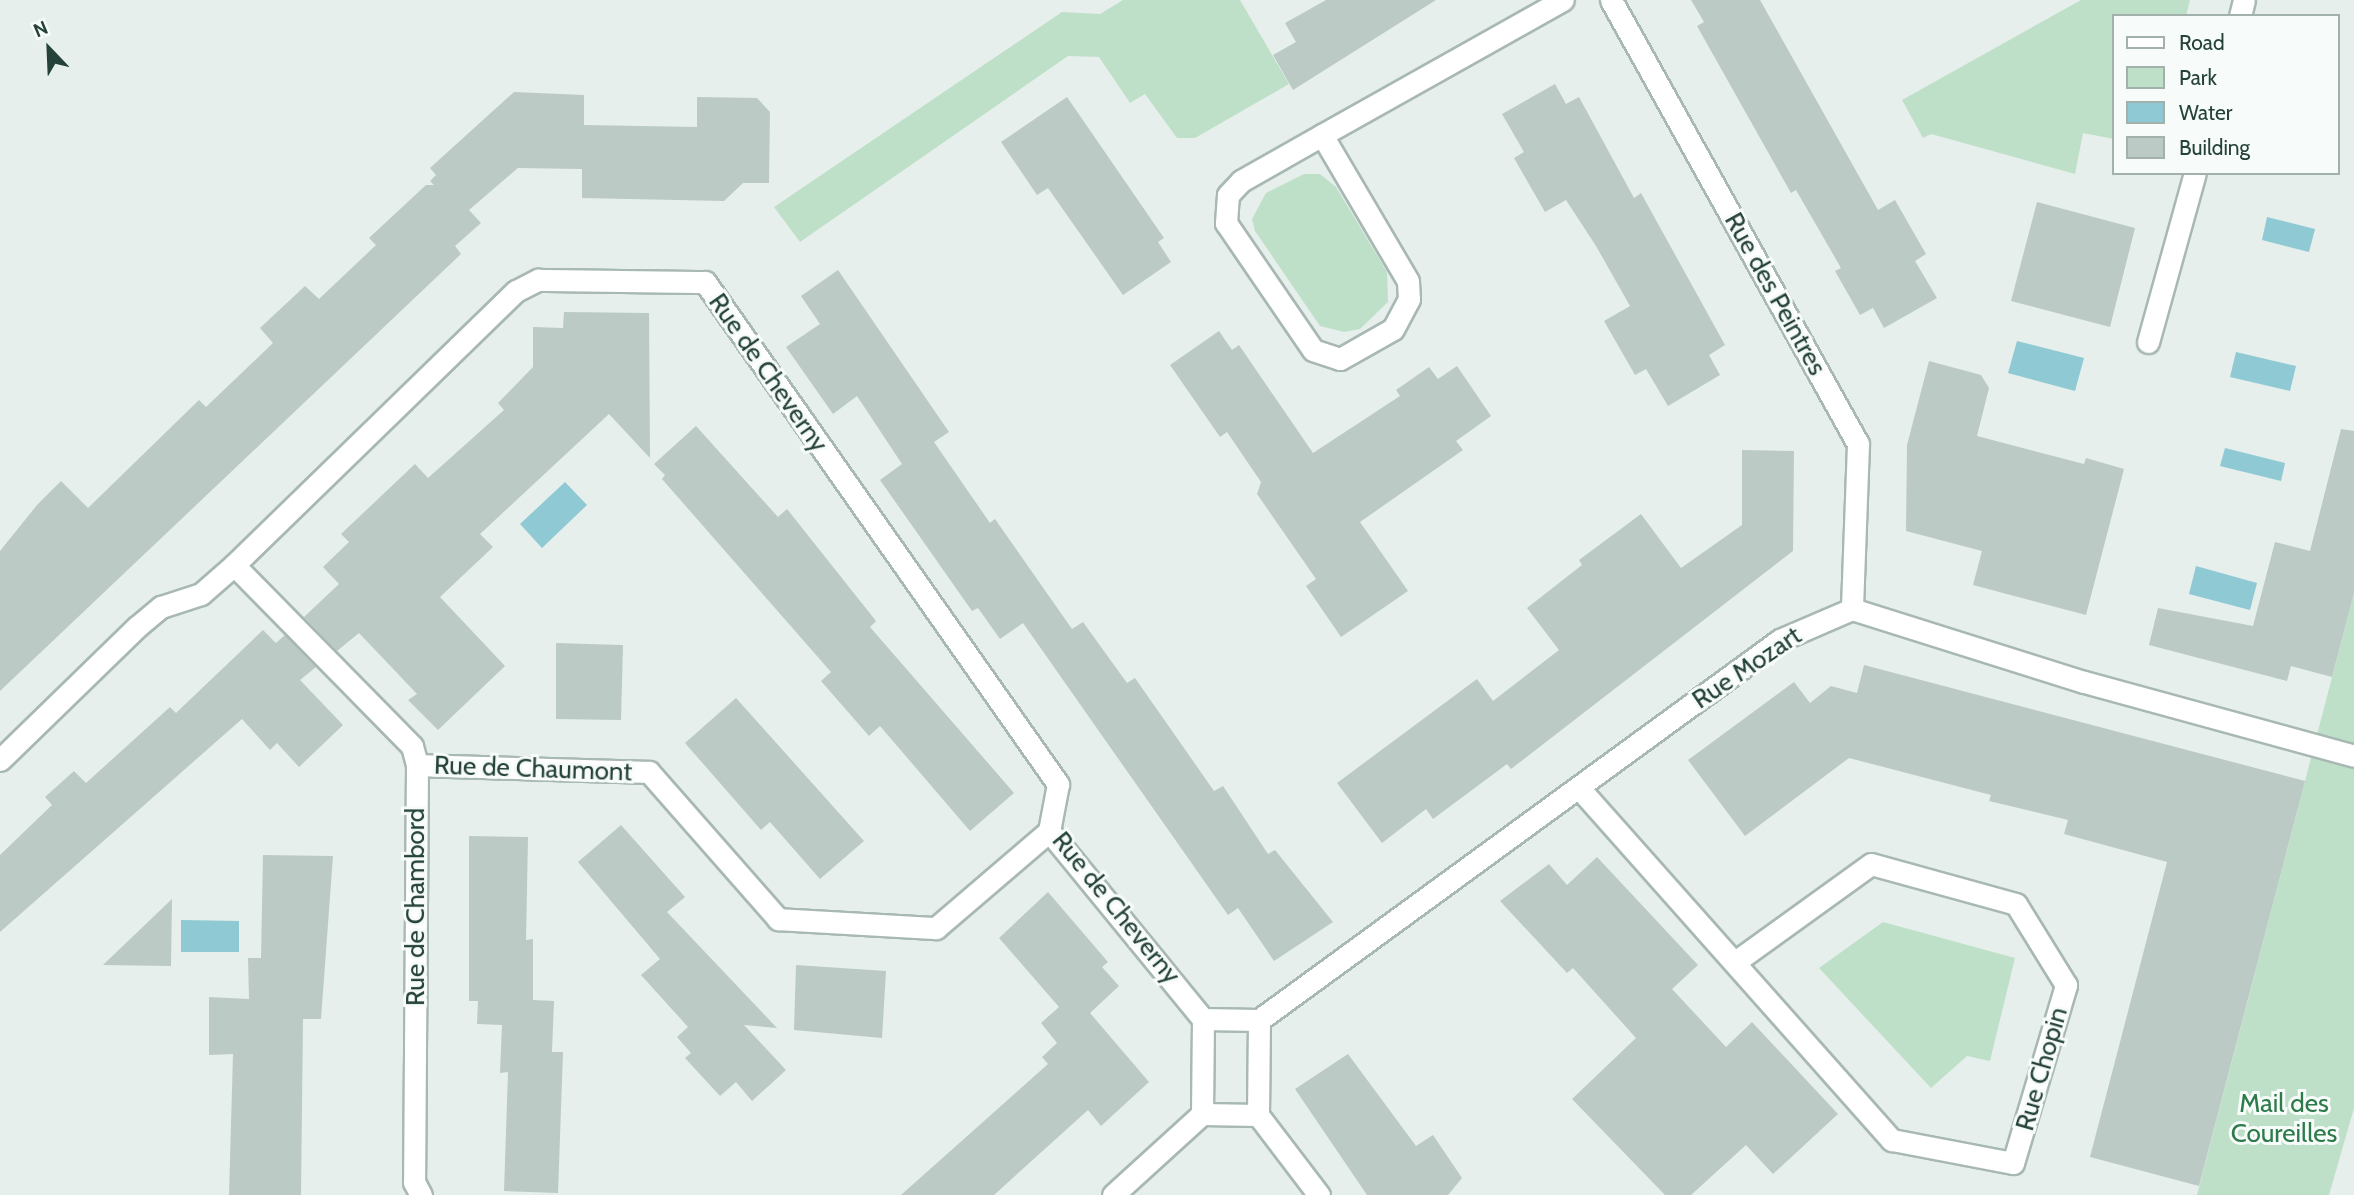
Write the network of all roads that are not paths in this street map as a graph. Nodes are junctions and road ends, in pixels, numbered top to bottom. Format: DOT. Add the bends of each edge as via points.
graph roads {
  1 [pos="1563,0"];
  2 [pos="1611,0"];
  3 [pos="1322,135"];
  4 [pos="2194,175"];
  5 [pos="2148,342"];
  6 [pos="234,565"];
  7 [pos="1852,609"];
  8 [pos="2354,756"];
  9 [pos="0,760"];
  10 [pos="417,765"];
  11 [pos="1579,788"];
  12 [pos="1049,831"];
  13 [pos="1735,962"];
  14 [pos="1203,1019"];
  15 [pos="1259,1020"];
  16 [pos="1202,1114"];
  17 [pos="1258,1115"];
  18 [pos="411,1191"];
  19 [pos="1113,1195"];
  20 [pos="1319,1195"];
  1 -- 3 [label="street"];
  2 -- 7 [label="street, Rue des Peintres" via="1858,444"];
  3 -- 3 [label="street" via="1408,281 1409,299 1393,329 1340,359 1313,350 1226,223 1228,195 1241,181"];
  4 -- 5 [label="street"];
  6 -- 9 [label="street, Rue de Cheverny" via="201,594 162,607 138,626"];
  6 -- 10 [label="street, Rue de Chambord" via="412,746"];
  6 -- 12 [label="street, Rue de Cheverny" via="516,291 538,280 705,282 1058,784"];
  7 -- 8 [label="street" via="2084,682"];
  7 -- 11 [label="street, Rue Mozart" via="1780,640"];
  10 -- 12 [label="street, Rue de Chaumont" via="649,772 778,919 936,928"];
  10 -- 18 [label="street, Rue de Chambord"];
  11 -- 13 [label="street, Rue Chopin"];
  11 -- 15 [label="street, Rue Mozart"];
  12 -- 14 [label="street, Rue de Cheverny"];
  13 -- 13 [label="street, Rue Chopin" via="1892,1140 2013,1163 2066,985 2016,904 1871,864"];
  14 -- 15 [label="street"];
  14 -- 16 [label="street"];
  15 -- 17 [label="street"];
  16 -- 17 [label="street"];
  16 -- 19 [label="street"];
  17 -- 20 [label="street"];
}
